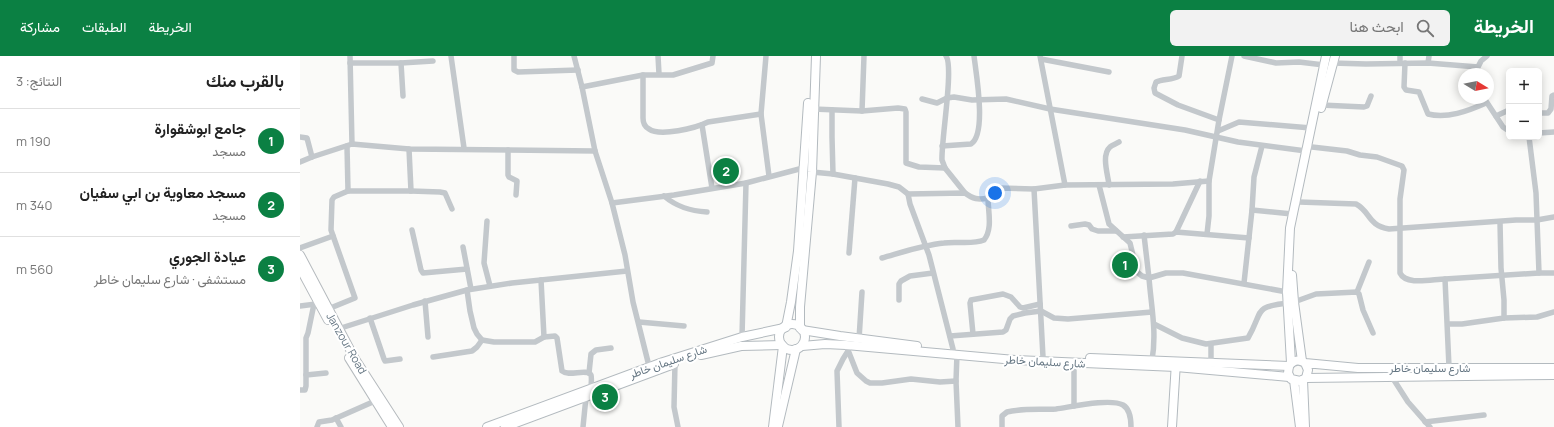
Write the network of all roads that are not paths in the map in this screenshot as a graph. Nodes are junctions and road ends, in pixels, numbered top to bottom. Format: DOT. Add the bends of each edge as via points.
graph roads {
  1 [pos="350,56"];
  2 [pos="451,56"];
  3 [pos="514,56"];
  4 [pos="574,56"];
  5 [pos="658,56"];
  6 [pos="713,56"];
  7 [pos="766,56"];
  8 [pos="811,56"];
  9 [pos="816,56"];
  10 [pos="864,56"];
  11 [pos="946,56"];
  12 [pos="974,56"];
  13 [pos="1182,56"];
  14 [pos="1232,56"];
  15 [pos="1244,56"];
  16 [pos="1326,56"];
  17 [pos="1400,56"];
  18 [pos="1429,56"];
  19 [pos="1487,56"];
  20 [pos="1040,58"];
  21 [pos="433,61"];
  22 [pos="1330,61"];
  23 [pos="1428,62"];
  24 [pos="350,63"];
  25 [pos="401,63"];
  26 [pos="1402,63"];
  27 [pos="1478,68"];
  28 [pos="578,70"];
  29 [pos="1110,72"];
  30 [pos="659,74"];
  31 [pos="643,75"];
  32 [pos="582,87"];
  33 [pos="1554,95"];
  34 [pos="403,96"];
  35 [pos="1371,96"];
  36 [pos="947,98"];
  37 [pos="922,99"];
  38 [pos="980,100"];
  39 [pos="1476,104"];
  40 [pos="1488,104"];
  41 [pos="1321,105"];
  42 [pos="813,109"];
  43 [pos="1050,109"];
  44 [pos="832,110"];
  45 [pos="862,110"];
  46 [pos="1506,111"];
  47 [pos="1542,113"];
  48 [pos="762,114"];
  49 [pos="1496,116"];
  50 [pos="1219,120"];
  51 [pos="702,125"];
  52 [pos="1311,128"];
  53 [pos="1506,129"];
  54 [pos="1554,132"];
  55 [pos="1542,133"];
  56 [pos="1217,134"];
  57 [pos="300,137"];
  58 [pos="1529,140"];
  59 [pos="1119,142"];
  60 [pos="349,145"];
  61 [pos="942,146"];
  62 [pos="1262,146"];
  63 [pos="464,148"];
  64 [pos="409,149"];
  65 [pos="1309,149"];
  66 [pos="508,150"];
  67 [pos="594,151"];
  68 [pos="312,157"];
  69 [pos="300,162"];
  70 [pos="803,168"];
  71 [pos="945,168"];
  72 [pos="812,172"];
  73 [pos="833,174"];
  74 [pos="769,176"];
  75 [pos="855,178"];
  76 [pos="1209,181"];
  77 [pos="1200,182"];
  78 [pos="746,183"];
  79 [pos="1065,185"];
  80 [pos="1099,185"];
  81 [pos="1109,185"];
  82 [pos="712,188"];
  83 [pos="1034,189"];
  84 [pos="348,191"];
  85 [pos="411,191"];
  86 [pos="965,193"];
  87 [pos="908,194"];
  88 [pos="516,195"];
  89 [pos="664,196"];
  90 [pos="988,198"];
  91 [pos="1299,202"];
  92 [pos="612,203"];
  93 [pos="452,209"];
  94 [pos="1252,210"];
  95 [pos="707,212"];
  96 [pos="1292,214"];
  97 [pos="1554,218"];
  98 [pos="1537,220"];
  99 [pos="487,221"];
  100 [pos="1500,222"];
  101 [pos="1072,226"];
  102 [pos="1400,228"];
  103 [pos="412,230"];
  104 [pos="1116,232"];
  105 [pos="1176,232"];
  106 [pos="1207,234"];
  107 [pos="1144,235"];
  108 [pos="333,236"];
  109 [pos="1123,237"];
  110 [pos="1249,238"];
  111 [pos="925,246"];
  112 [pos="463,247"];
  113 [pos="300,248"];
  114 [pos="849,253"];
  115 [pos="300,256"];
  116 [pos="882,258"];
  117 [pos="1369,262"];
  118 [pos="300,268"];
  119 [pos="467,269"];
  120 [pos="628,271"];
  121 [pos="933,273"];
  122 [pos="1539,273"];
  123 [pos="1554,273"];
  124 [pos="1502,275"];
  125 [pos="1148,278"];
  126 [pos="1445,279"];
  127 [pos="541,280"];
  128 [pos="1244,283"];
  129 [pos="490,286"];
  130 [pos="469,290"];
  131 [pos="862,292"];
  132 [pos="1287,292"];
  133 [pos="1357,292"];
  134 [pos="899,300"];
  135 [pos="425,301"];
  136 [pos="1291,302"];
  137 [pos="316,304"];
  138 [pos="1040,304"];
  139 [pos="300,306"];
  140 [pos="328,309"];
  141 [pos="1041,311"];
  142 [pos="1152,312"];
  143 [pos="1554,312"];
  144 [pos="370,318"];
  145 [pos="1504,318"];
  146 [pos="638,322"];
  147 [pos="1154,324"];
  148 [pos="1448,324"];
  149 [pos="684,326"];
  150 [pos="785,327"];
  151 [pos="338,329"];
  152 [pos="801,329"];
  153 [pos="1373,333"];
  154 [pos="972,334"];
  155 [pos="950,336"];
  156 [pos="428,337"];
  157 [pos="544,337"];
  158 [pos="742,337"];
  159 [pos="303,338"];
  160 [pos="859,339"];
  161 [pos="482,340"];
  162 [pos="782,345"];
  163 [pos="1211,345"];
  164 [pos="611,348"];
  165 [pos="799,348"];
  166 [pos="847,348"];
  167 [pos="955,352"];
  168 [pos="1043,357"];
  169 [pos="433,358"];
  170 [pos="400,359"];
  171 [pos="1152,360"];
  172 [pos="1304,362"];
  173 [pos="676,363"];
  174 [pos="1074,363"];
  175 [pos="1211,363"];
  176 [pos="1176,365"];
  177 [pos="1290,365"];
  178 [pos="1449,367"];
  179 [pos="1554,368"];
  180 [pos="649,370"];
  181 [pos="326,373"];
  182 [pos="589,373"];
  183 [pos="306,375"];
  184 [pos="1554,375"];
  185 [pos="1392,377"];
  186 [pos="1292,378"];
  187 [pos="1305,379"];
  188 [pos="956,381"];
  189 [pos="591,388"];
  190 [pos="300,390"];
  191 [pos="586,397"];
  192 [pos="375,401"];
  193 [pos="1074,406"];
  194 [pos="1484,415"];
  195 [pos="336,418"];
  196 [pos="1425,422"];
  197 [pos="317,427"];
  198 [pos="341,427"];
  199 [pos="392,427"];
  200 [pos="400,427"];
  201 [pos="487,427"];
  202 [pos="504,427"];
  203 [pos="584,427"];
  204 [pos="678,427"];
  205 [pos="773,427"];
  206 [pos="778,427"];
  207 [pos="839,427"];
  208 [pos="958,427"];
  209 [pos="1002,427"];
  210 [pos="1131,427"];
  211 [pos="1172,427"];
  212 [pos="1300,427"];
  213 [pos="1305,427"];
  214 [pos="1430,427"];
  1 -- 24 [label="street"];
  2 -- 63 [label="street"];
  3 -- 28 [label="street" via="513,67 518,72"];
  4 -- 28 [label="street"];
  5 -- 30 [label="street"];
  6 -- 30 [label="street" via="712,63 683,73"];
  7 -- 48 [label="street"];
  8 -- 70 [label="main road"];
  9 -- 42 [label="main road"];
  10 -- 45 [label="street"];
  11 -- 36 [label="street" via="949,65"];
  12 -- 38 [label="street"];
  13 -- 50 [label="street" via="1179,76 1156,82 1155,93 1178,105"];
  14 -- 50 [label="street"];
  15 -- 22 [label="street" via="1276,63"];
  16 -- 22 [label="main road"];
  17 -- 26 [label="street"];
  18 -- 23 [label="street"];
  19 -- 27 [label="street"];
  20 -- 29 [label="street"];
  20 -- 43 [label="street"];
  21 -- 25 [label="street"];
  22 -- 26 [label="street"];
  22 -- 41 [label="main road"];
  22 -- 52 [label="main road"];
  23 -- 26 [label="street"];
  23 -- 27 [label="street"];
  24 -- 25 [label="street"];
  24 -- 60 [label="street"];
  25 -- 34 [label="street"];
  26 -- 39 [label="street" via="1404,87 1406,90 1419,92 1428,114 1454,114"];
  28 -- 32 [label="street"];
  30 -- 31 [label="street"];
  31 -- 32 [label="street"];
  31 -- 51 [label="street" via="642,118 647,128 657,133"];
  32 -- 67 [label="street"];
  33 -- 47 [label="street" via="1551,109 1548,113"];
  35 -- 41 [label="street" via="1364,107"];
  36 -- 37 [label="street" via="937,103"];
  36 -- 38 [label="street"];
  36 -- 61 [label="street"];
  38 -- 43 [label="street" via="1006,99"];
  38 -- 61 [label="street" via="978,136 974,142"];
  40 -- 49 [label="street"];
  41 -- 65 [label="main road"];
  42 -- 44 [label="street"];
  42 -- 72 [label="main road"];
  43 -- 56 [label="street"];
  43 -- 79 [label="street"];
  44 -- 45 [label="street"];
  44 -- 73 [label="street"];
  45 -- 71 [label="street" via="905,109 906,163 919,167"];
  46 -- 49 [label="street"];
  48 -- 51 [label="street"];
  48 -- 74 [label="street"];
  49 -- 53 [label="street"];
  50 -- 56 [label="street"];
  51 -- 82 [label="street"];
  52 -- 56 [label="street" via="1239,122"];
  52 -- 65 [label="main road"];
  54 -- 55 [label="street"];
  56 -- 62 [label="street"];
  56 -- 76 [label="street"];
  57 -- 68 [label="street" via="307,138"];
  58 -- 98 [label="street"];
  59 -- 81 [label="street" via="1106,153"];
  60 -- 64 [label="street"];
  60 -- 68 [label="street"];
  60 -- 84 [label="street"];
  61 -- 71 [label="street"];
  62 -- 65 [label="street"];
  62 -- 94 [label="street" via="1254,177"];
  63 -- 64 [label="street"];
  63 -- 66 [label="street"];
  64 -- 85 [label="street"];
  65 -- 91 [label="main road"];
  65 -- 96 [label="main road"];
  65 -- 102 [label="street" via="1347,151 1377,157 1402,166 1404,170"];
  66 -- 67 [label="street"];
  66 -- 88 [label="street" via="508,175 517,182"];
  67 -- 92 [label="street"];
  68 -- 69 [label="street"];
  70 -- 74 [label="street"];
  70 -- 150 [label="main road" via="798,251"];
  71 -- 86 [label="street"];
  72 -- 73 [label="street"];
  72 -- 152 [label="main road" via="800,307"];
  73 -- 75 [label="street"];
  74 -- 78 [label="street"];
  75 -- 87 [label="street" via="894,185"];
  75 -- 114 [label="street"];
  76 -- 77 [label="street"];
  76 -- 106 [label="street"];
  77 -- 81 [label="street"];
  77 -- 105 [label="street"];
  78 -- 82 [label="street"];
  78 -- 158 [label="street"];
  79 -- 80 [label="street"];
  79 -- 83 [label="street"];
  80 -- 81 [label="street"];
  80 -- 104 [label="street" via="1110,224"];
  82 -- 89 [label="street"];
  83 -- 90 [label="street" via="998,188 993,190"];
  83 -- 138 [label="street"];
  84 -- 85 [label="street"];
  84 -- 108 [label="street" via="332,200"];
  85 -- 93 [label="street" via="445,194"];
  86 -- 87 [label="street"];
  86 -- 90 [label="street" via="971,198"];
  87 -- 111 [label="street"];
  89 -- 92 [label="street"];
  89 -- 95 [label="street" via="685,209"];
  90 -- 111 [label="street" via="989,230 984,240"];
  91 -- 102 [label="street" via="1356,204 1376,225 1389,229"];
  91 -- 136 [label="main road" via="1294,228"];
  92 -- 120 [label="street"];
  94 -- 96 [label="street"];
  94 -- 110 [label="street"];
  96 -- 132 [label="main road"];
  97 -- 98 [label="street"];
  98 -- 100 [label="street"];
  98 -- 122 [label="street"];
  99 -- 129 [label="street" via="484,263"];
  100 -- 102 [label="street"];
  100 -- 124 [label="street"];
  101 -- 104 [label="street" via="1085,224 1098,231"];
  102 -- 126 [label="street" via="1402,277 1412,281"];
  103 -- 119 [label="street" via="423,273"];
  104 -- 109 [label="street"];
  105 -- 106 [label="street"];
  105 -- 107 [label="street"];
  106 -- 110 [label="street"];
  107 -- 109 [label="street"];
  107 -- 125 [label="street"];
  108 -- 113 [label="street"];
  108 -- 140 [label="street" via="355,298"];
  109 -- 125 [label="street" via="1132,248 1137,272"];
  110 -- 128 [label="street"];
  111 -- 116 [label="street"];
  111 -- 121 [label="street"];
  112 -- 119 [label="street"];
  115 -- 140 [label="main road, Janzour Road"];
  117 -- 133 [label="street"];
  118 -- 137 [label="main road, Janzour Road"];
  119 -- 130 [label="street"];
  120 -- 127 [label="street"];
  120 -- 146 [label="street"];
  121 -- 134 [label="street" via="910,276 901,281"];
  121 -- 155 [label="street"];
  122 -- 123 [label="street"];
  122 -- 124 [label="street"];
  124 -- 126 [label="street"];
  124 -- 145 [label="street"];
  125 -- 128 [label="street" via="1166,273 1183,273"];
  125 -- 142 [label="street"];
  126 -- 148 [label="street"];
  127 -- 129 [label="street"];
  127 -- 157 [label="street"];
  128 -- 132 [label="street"];
  129 -- 130 [label="street"];
  130 -- 135 [label="street"];
  130 -- 161 [label="street" via="474,328"];
  131 -- 160 [label="street"];
  132 -- 136 [label="main road"];
  133 -- 136 [label="street" via="1322,293"];
  133 -- 153 [label="street"];
  135 -- 144 [label="street"];
  135 -- 156 [label="street"];
  136 -- 163 [label="street" via="1269,305 1260,311 1246,339 1228,340"];
  136 -- 172 [label="main road"];
  136 -- 177 [label="main road"];
  137 -- 139 [label="street"];
  137 -- 159 [label="street" via="308,333"];
  137 -- 192 [label="main road, Janzour Road"];
  138 -- 141 [label="street"];
  138 -- 154 [label="street" via="1023,308 1011,297 1003,294 971,300"];
  140 -- 151 [label="main road, Janzour Road"];
  141 -- 142 [label="street" via="1054,318 1068,319"];
  141 -- 154 [label="street" via="1013,316 1003,332"];
  141 -- 168 [label="street"];
  142 -- 147 [label="street"];
  143 -- 145 [label="street" via="1536,317"];
  144 -- 151 [label="street"];
  144 -- 170 [label="street" via="385,361"];
  145 -- 148 [label="street"];
  146 -- 149 [label="street"];
  146 -- 180 [label="street"];
  147 -- 163 [label="street" via="1182,338"];
  147 -- 171 [label="street"];
  148 -- 178 [label="street"];
  150 -- 152 [label="main road" via="795,325"];
  150 -- 158 [label="main road, شارع سليمان خاطر"];
  150 -- 162 [label="main road" via="780,334"];
  151 -- 200 [label="main road, Janzour Road"];
  152 -- 160 [label="main road, شارع سليمان خاطر"];
  152 -- 165 [label="main road" via="805,339"];
  154 -- 155 [label="street"];
  155 -- 167 [label="street"];
  157 -- 161 [label="street" via="535,342"];
  157 -- 182 [label="street" via="557,338 564,373"];
  158 -- 180 [label="main road, شارع سليمان خاطر"];
  159 -- 183 [label="street"];
  160 -- 167 [label="main road, شارع سليمان خاطر"];
  161 -- 169 [label="street" via="472,351"];
  162 -- 165 [label="main road" via="788,349"];
  162 -- 173 [label="main road, شارع سليمان خاطر" via="742,346"];
  162 -- 205 [label="main road"];
  163 -- 175 [label="street"];
  164 -- 182 [label="street" via="596,350 591,354"];
  165 -- 166 [label="main road, شارع سليمان خاطر" via="825,344"];
  165 -- 206 [label="main road"];
  166 -- 167 [label="main road, شارع سليمان خاطر"];
  166 -- 188 [label="street" via="857,373 870,383 911,379"];
  166 -- 207 [label="street" via="837,371"];
  167 -- 168 [label="main road, شارع سليمان خاطر"];
  167 -- 174 [label="main road, شارع سليمان خاطر" via="1015,360"];
  167 -- 188 [label="street"];
  168 -- 171 [label="main road, شارع سليمان خاطر"];
  171 -- 176 [label="main road, شارع سليمان خاطر"];
  172 -- 177 [label="main road" via="1294,361"];
  172 -- 178 [label="main road, شارع سليمان خاطر" via="1358,368"];
  172 -- 187 [label="main road" via="1308,370"];
  173 -- 180 [label="main road, شارع سليمان خاطر"];
  173 -- 204 [label="street" via="674,407"];
  174 -- 176 [label="main road, شارع سليمان خاطر"];
  174 -- 193 [label="street"];
  175 -- 176 [label="main road, شارع سليمان خاطر"];
  175 -- 177 [label="main road, شارع سليمان خاطر"];
  176 -- 186 [label="main road, شارع سليمان خاطر"];
  176 -- 211 [label="main road"];
  177 -- 186 [label="main road" via="1288,370"];
  178 -- 179 [label="main road, شارع سليمان خاطر"];
  180 -- 189 [label="main road, شارع سليمان خاطر"];
  180 -- 191 [label="main road, شارع سليمان خاطر"];
  181 -- 183 [label="street"];
  182 -- 189 [label="street"];
  183 -- 190 [label="street" via="305,389"];
  184 -- 185 [label="main road, شارع سليمان خاطر"];
  185 -- 187 [label="main road, شارع سليمان خاطر"];
  185 -- 196 [label="street"];
  186 -- 187 [label="main road"];
  186 -- 212 [label="main road"];
  187 -- 213 [label="main road"];
  188 -- 208 [label="street"];
  189 -- 201 [label="main road, شارع سليمان خاطر"];
  191 -- 202 [label="main road, شارع سليمان خاطر"];
  191 -- 203 [label="street"];
  192 -- 195 [label="street"];
  192 -- 199 [label="main road, Janzour Road"];
  193 -- 209 [label="street" via="1007,412 1002,416"];
  193 -- 210 [label="street" via="1120,404 1128,409"];
  194 -- 196 [label="street"];
  195 -- 197 [label="street" via="319,422"];
  195 -- 198 [label="street"];
  196 -- 214 [label="street"];
}
